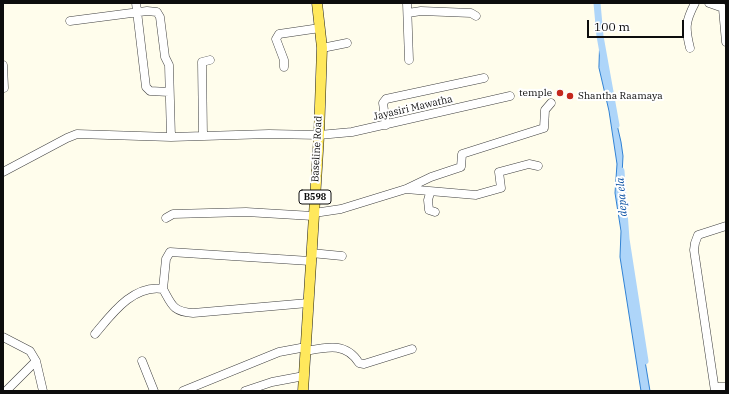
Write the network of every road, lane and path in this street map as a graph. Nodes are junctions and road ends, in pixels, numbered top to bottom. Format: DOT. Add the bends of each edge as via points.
graph roads {
  1 [pos="136,3"];
  2 [pos="317,3"];
  3 [pos="407,3"];
  4 [pos="695,3"];
  5 [pos="709,3"];
  6 [pos="724,9"];
  7 [pos="137,13"];
  8 [pos="408,14"];
  9 [pos="476,16"];
  10 [pos="70,20"];
  11 [pos="320,28"];
  12 [pos="726,42"];
  13 [pos="347,43"];
  14 [pos="322,48"];
  15 [pos="690,48"];
  16 [pos="210,60"];
  17 [pos="409,60"];
  18 [pos="3,65"];
  19 [pos="284,67"];
  20 [pos="484,78"];
  21 [pos="4,88"];
  22 [pos="169,92"];
  23 [pos="510,96"];
  24 [pos="551,103"];
  25 [pos="386,125"];
  26 [pos="319,135"];
  27 [pos="203,136"];
  28 [pos="170,137"];
  29 [pos="538,166"];
  30 [pos="3,172"];
  31 [pos="406,189"];
  32 [pos="430,193"];
  33 [pos="435,212"];
  34 [pos="313,215"];
  35 [pos="166,218"];
  36 [pos="726,226"];
  37 [pos="342,256"];
  38 [pos="310,257"];
  39 [pos="163,289"];
  40 [pos="308,303"];
  41 [pos="95,334"];
  42 [pos="4,340"];
  43 [pos="306,349"];
  44 [pos="412,349"];
  45 [pos="36,361"];
  46 [pos="142,361"];
  47 [pos="304,376"];
  48 [pos="726,387"];
  49 [pos="715,389"];
  50 [pos="6,391"];
  51 [pos="43,391"];
  52 [pos="154,391"];
  53 [pos="184,391"];
  54 [pos="245,391"];
  55 [pos="303,391"];
  1 -- 7 [label="street"];
  2 -- 11 [label="main road, Baseline Road / B598"];
  3 -- 8 [label="street"];
  4 -- 15 [label="street" via="685,26"];
  5 -- 6 [label="street"];
  6 -- 12 [label="street"];
  7 -- 10 [label="street"];
  7 -- 22 [label="street" via="146,87 150,91"];
  7 -- 22 [label="street" via="157,12 160,17 165,57 169,65"];
  8 -- 9 [label="street" via="471,13"];
  8 -- 17 [label="street"];
  11 -- 14 [label="main road, Baseline Road / B598"];
  11 -- 19 [label="street" via="280,34 276,39"];
  13 -- 14 [label="street"];
  14 -- 26 [label="main road, Baseline Road / B598"];
  16 -- 27 [label="street" via="202,62"];
  18 -- 21 [label="street"];
  20 -- 25 [label="street" via="386,99 383,113"];
  22 -- 28 [label="street"];
  23 -- 25 [label="street, Jayasiri Mawatha"];
  24 -- 31 [label="street" via="545,110 544,128 462,154 461,167"];
  25 -- 26 [label="street, Jayasiri Mawatha"];
  26 -- 27 [label="street, Jayasiri Mawatha"];
  26 -- 34 [label="main road, Baseline Road / B598"];
  27 -- 28 [label="street, Jayasiri Mawatha"];
  28 -- 30 [label="street, Jayasiri Mawatha" via="77,134"];
  29 -- 32 [label="street" via="529,164 499,172 501,188 491,192 476,195"];
  31 -- 32 [label="street"];
  31 -- 34 [label="street"];
  32 -- 33 [label="street" via="429,210"];
  34 -- 35 [label="street" via="246,212 173,214"];
  34 -- 38 [label="main road, Baseline Road / B598"];
  36 -- 49 [label="street" via="698,235 694,243"];
  37 -- 38 [label="street"];
  38 -- 39 [label="street" via="170,252 166,259"];
  38 -- 40 [label="main road, Baseline Road / B598"];
  39 -- 40 [label="street" via="172,307 182,312"];
  39 -- 41 [label="street" via="155,288 140,293 119,305"];
  40 -- 43 [label="main road, Baseline Road / B598"];
  42 -- 45 [label="street" via="30,352"];
  43 -- 44 [label="street" via="343,349 353,354 359,363 364,364"];
  43 -- 47 [label="main road, Baseline Road / B598"];
  43 -- 53 [label="street" via="279,352"];
  45 -- 50 [label="street"];
  45 -- 51 [label="street"];
  46 -- 52 [label="street"];
  47 -- 54 [label="street" via="272,382"];
  47 -- 55 [label="main road, Baseline Road / B598"];
  48 -- 49 [label="street"];
}
